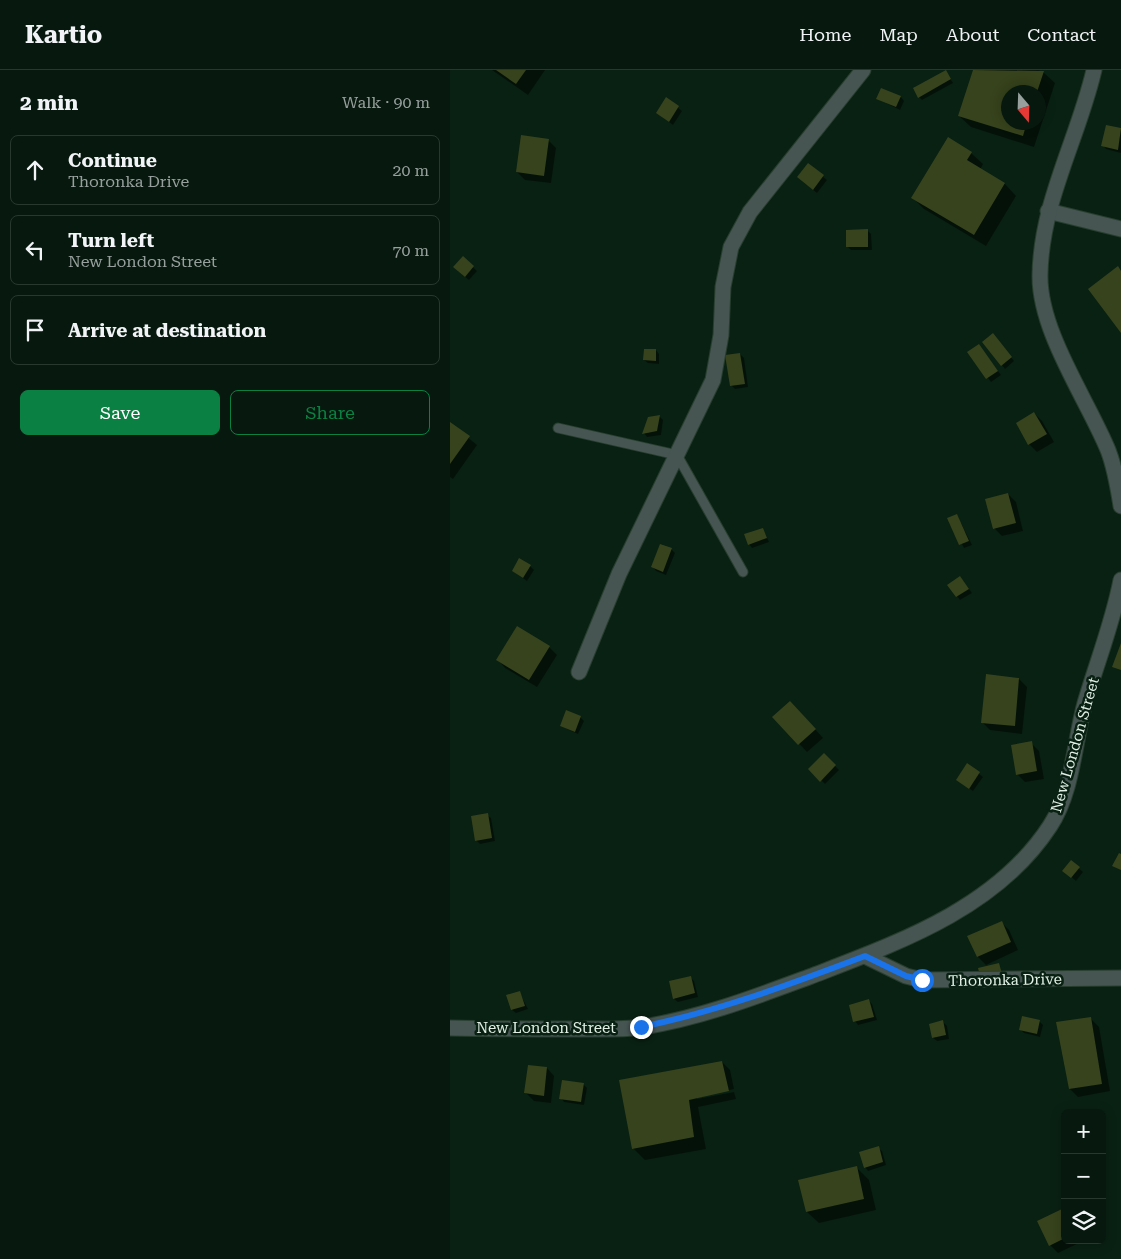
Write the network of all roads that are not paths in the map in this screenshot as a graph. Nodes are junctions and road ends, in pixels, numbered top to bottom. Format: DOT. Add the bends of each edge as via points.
graph roads {
  1 [pos="863,70"];
  2 [pos="1094,70"];
  3 [pos="1048,211"];
  4 [pos="1121,229"];
  5 [pos="558,428"];
  6 [pos="676,455"];
  7 [pos="1121,506"];
  8 [pos="742,572"];
  9 [pos="1121,580"];
  10 [pos="579,672"];
  11 [pos="865,956"];
  12 [pos="1121,978"];
  13 [pos="450,1028"];
  1 -- 6 [label="street" via="739,230 731,247 723,287 721,335 713,380"];
  2 -- 3 [label="street"];
  3 -- 4 [label="street"];
  3 -- 7 [label="street" via="1040,276 1046,312 1060,351 1108,450"];
  5 -- 6 [label="lane"];
  6 -- 8 [label="lane"];
  6 -- 10 [label="street" via="620,574"];
  9 -- 11 [label="street, New London Street" via="1085,705 1061,806 1050,826 1027,855 992,888 939,922"];
  11 -- 12 [label="street, Thoronka Drive" via="906,976 922,980"];
  11 -- 13 [label="street, New London Street" via="733,1004 641,1027"];
}
